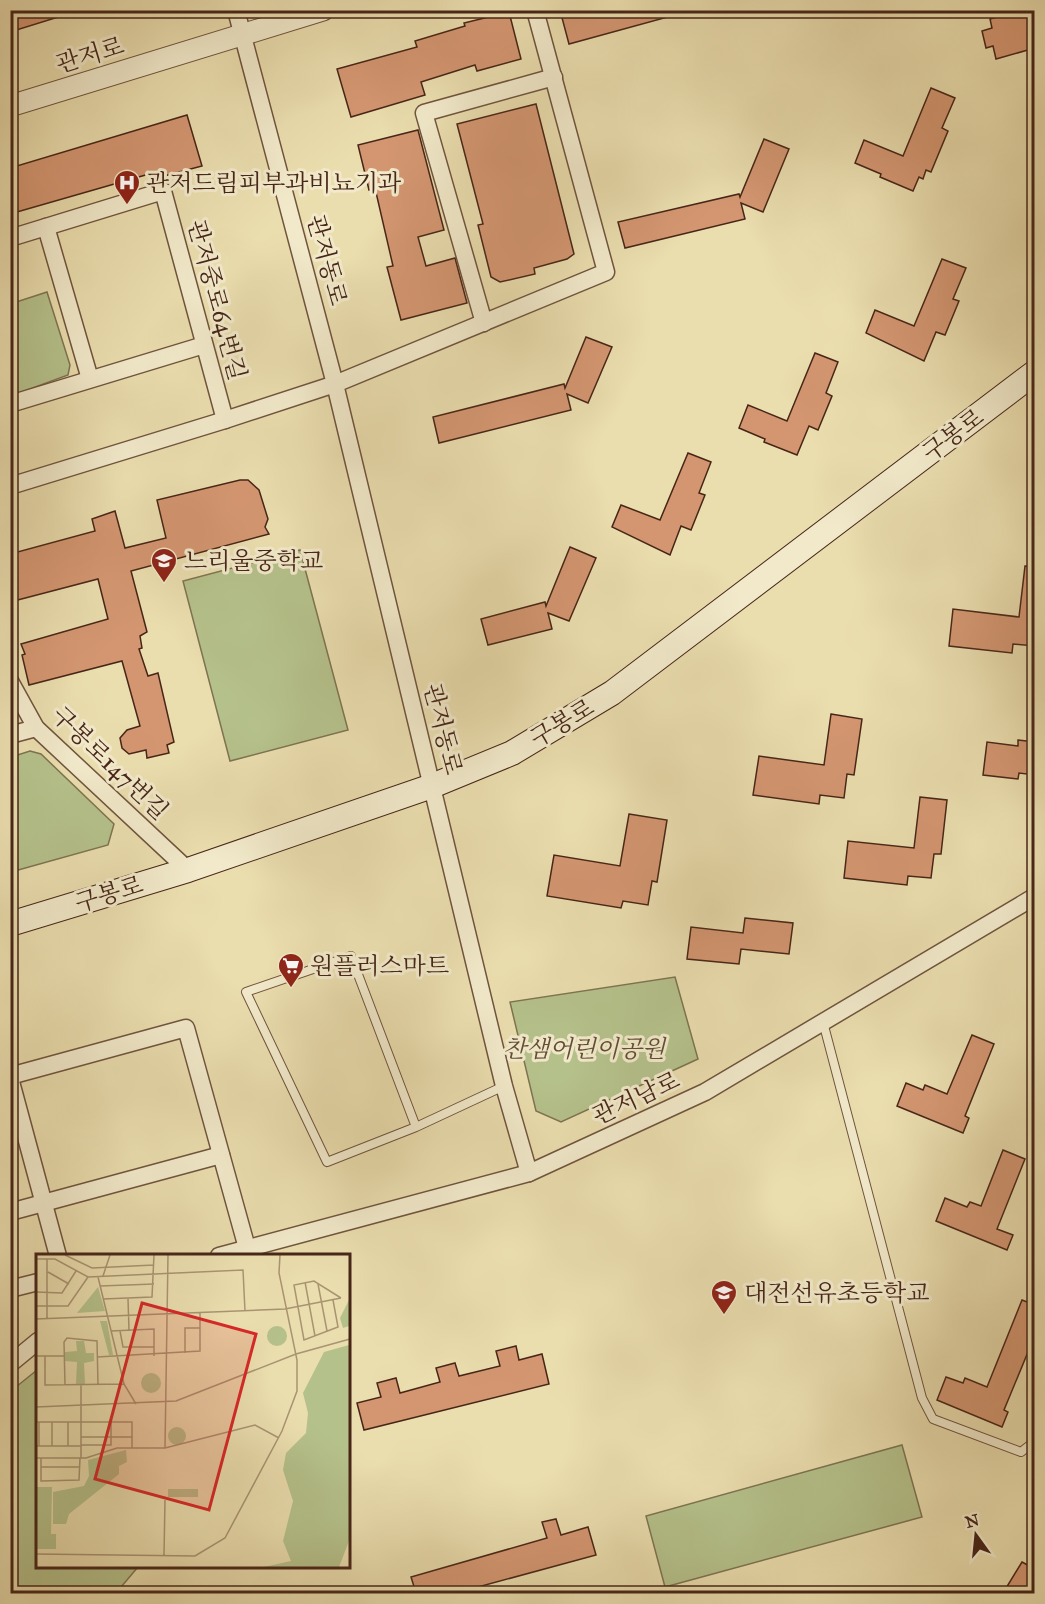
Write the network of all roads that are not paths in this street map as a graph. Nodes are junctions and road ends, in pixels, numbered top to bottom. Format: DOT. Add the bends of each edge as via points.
graph roads {
  1 [pos="236,10"];
  2 [pos="323,10"];
  3 [pos="535,10"];
  4 [pos="242,36"];
  5 [pos="554,77"];
  6 [pos="10,106"];
  7 [pos="46,227"];
  8 [pos="10,238"];
  9 [pos="484,324"];
  10 [pos="204,345"];
  11 [pos="1035,373"];
  12 [pos="90,379"];
  13 [pos="335,384"];
  14 [pos="10,404"];
  15 [pos="225,420"];
  16 [pos="10,486"];
  17 [pos="10,681"];
  18 [pos="36,728"];
  19 [pos="10,735"];
  20 [pos="432,786"];
  21 [pos="188,870"];
  22 [pos="1035,897"];
  23 [pos="10,924"];
  24 [pos="823,1022"];
  25 [pos="10,1077"];
  26 [pos="504,1086"];
  27 [pos="416,1127"];
  28 [pos="221,1155"];
  29 [pos="529,1173"];
  30 [pos="44,1203"];
  31 [pos="10,1212"];
  32 [pos="247,1248"];
  33 [pos="57,1254"];
  34 [pos="226,1254"];
  35 [pos="36,1282"];
  36 [pos="10,1289"];
  37 [pos="36,1343"];
  38 [pos="10,1364"];
  39 [pos="1035,1442"];
  1 -- 4 [label="street, 관저동로"];
  2 -- 4 [label="street, 관저로"];
  3 -- 5 [label="street"];
  4 -- 6 [label="street, 관저로"];
  4 -- 13 [label="street, 관저동로"];
  5 -- 9 [label="street" via="606,272"];
  5 -- 9 [label="street" via="424,113"];
  7 -- 8 [label="street"];
  7 -- 10 [label="street, 관저중로64번길" via="163,191"];
  7 -- 12 [label="street"];
  9 -- 13 [label="street"];
  10 -- 12 [label="street"];
  10 -- 15 [label="street, 관저중로64번길"];
  11 -- 20 [label="main road, 구봉로" via="612,693 512,753"];
  12 -- 14 [label="street"];
  13 -- 15 [label="street, 관저중로64번길"];
  13 -- 20 [label="street, 관저동로"];
  15 -- 16 [label="street, 관저중로64번길"];
  17 -- 18 [label="street, 구봉로147번길"];
  18 -- 19 [label="street"];
  18 -- 21 [label="street, 구봉로147번길"];
  20 -- 21 [label="main road, 구봉로"];
  20 -- 26 [label="street, 관저동로"];
  21 -- 23 [label="main road, 구봉로"];
  22 -- 24 [label="street, 관저남로"];
  24 -- 29 [label="street, 관저남로" via="705,1092"];
  24 -- 39 [label="lane" via="922,1398 933,1419 1021,1452"];
  25 -- 28 [label="street" via="186,1028"];
  25 -- 30 [label="street"];
  26 -- 27 [label="lane"];
  26 -- 29 [label="street, 관저동로"];
  27 -- 27 [label="lane" via="327,1162 246,992 351,956"];
  28 -- 30 [label="street"];
  28 -- 32 [label="street"];
  29 -- 32 [label="street, 관저남로"];
  30 -- 31 [label="street"];
  30 -- 33 [label="street"];
  32 -- 34 [label="street, 관저남로"];
  35 -- 36 [label="street"];
  37 -- 38 [label="street"];
}
